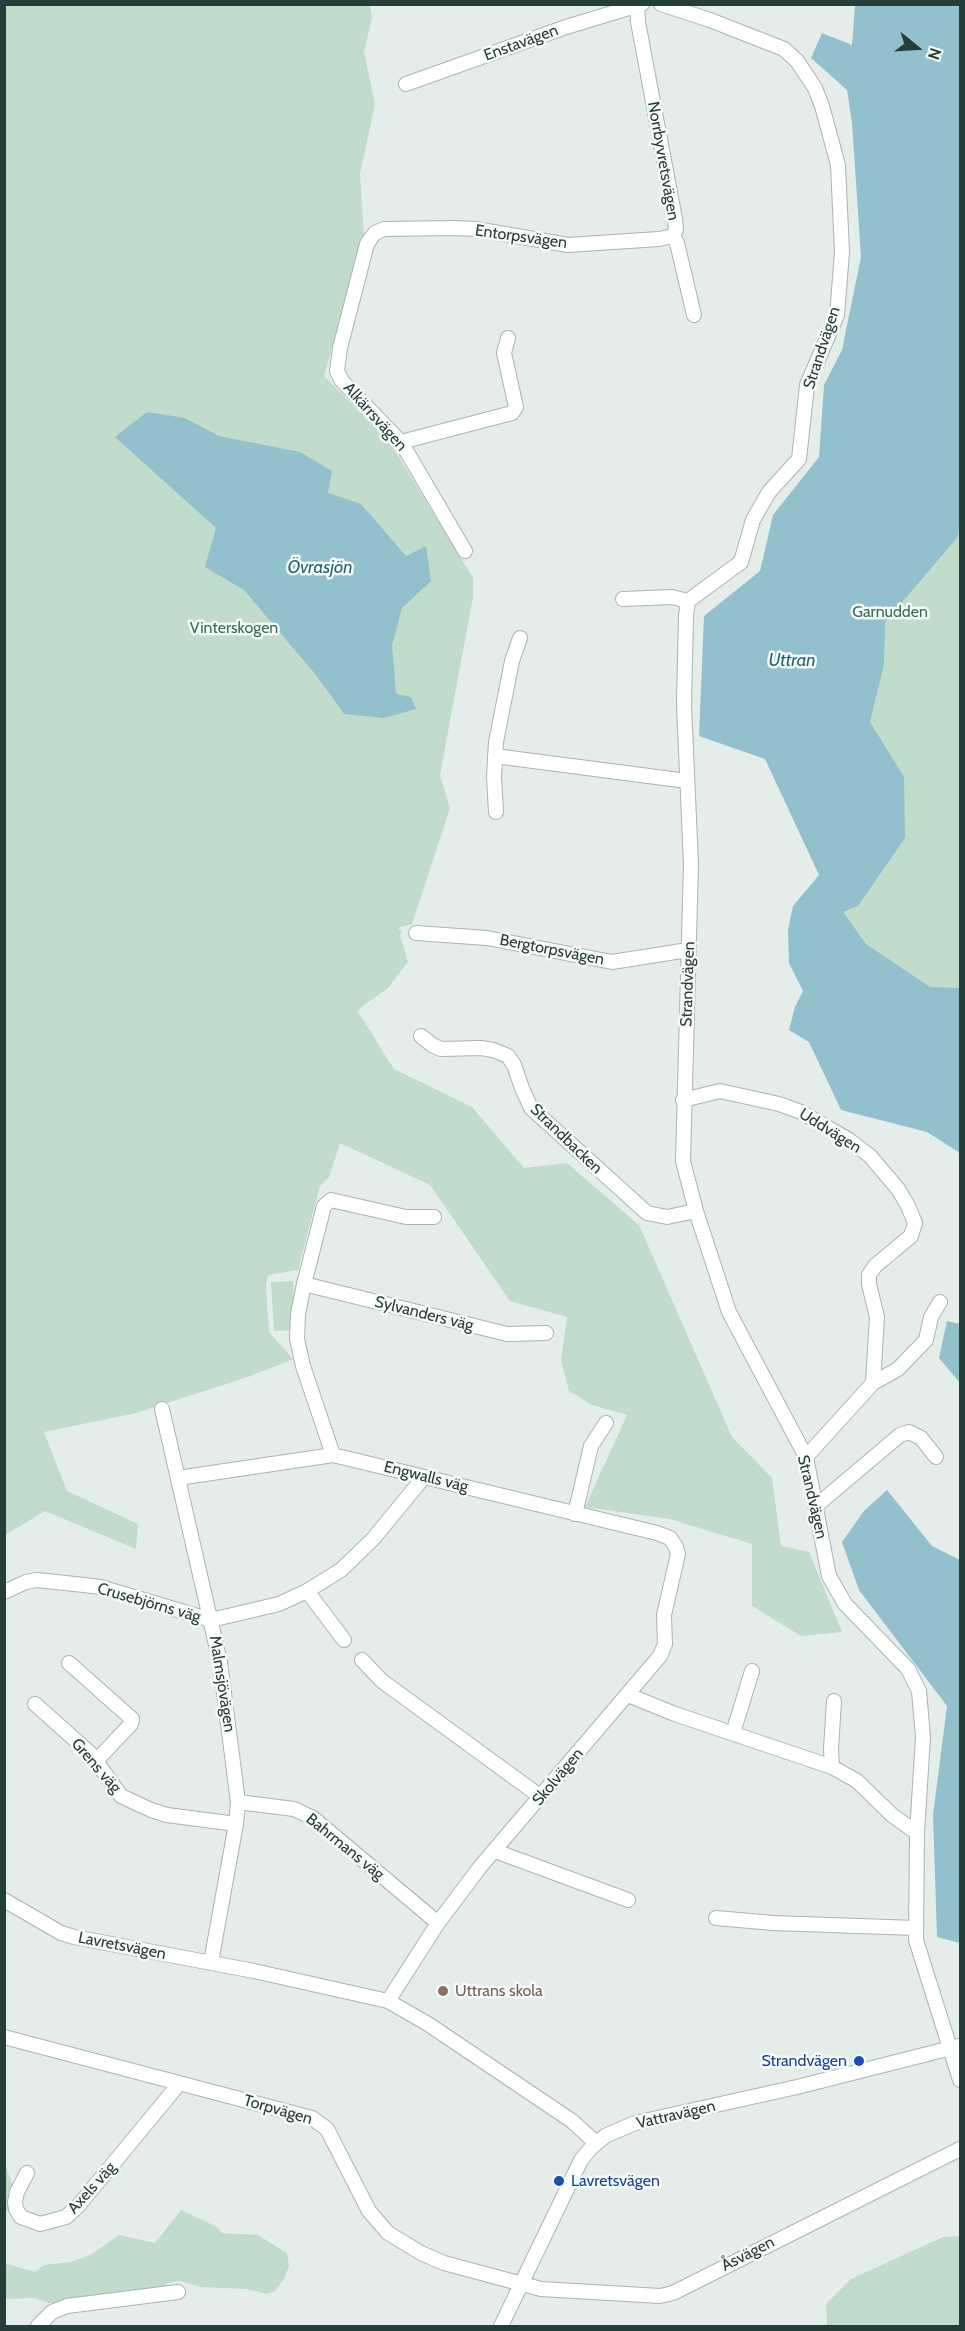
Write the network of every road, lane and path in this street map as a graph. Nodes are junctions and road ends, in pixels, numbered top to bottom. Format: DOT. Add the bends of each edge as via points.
graph roads {
  1 [pos="661,4"];
  2 [pos="638,5"];
  3 [pos="406,84"];
  4 [pos="673,236"];
  5 [pos="370,238"];
  6 [pos="694,315"];
  7 [pos="508,338"];
  8 [pos="401,442"];
  9 [pos="465,550"];
  10 [pos="623,599"];
  11 [pos="688,600"];
  12 [pos="520,638"];
  13 [pos="495,756"];
  14 [pos="687,781"];
  15 [pos="496,812"];
  16 [pos="416,933"];
  17 [pos="688,950"];
  18 [pos="421,1036"];
  19 [pos="683,1100"];
  20 [pos="696,1211"];
  21 [pos="434,1217"];
  22 [pos="304,1284"];
  23 [pos="940,1302"];
  24 [pos="546,1333"];
  25 [pos="873,1383"];
  26 [pos="162,1409"];
  27 [pos="606,1423"];
  28 [pos="333,1455"];
  29 [pos="806,1457"];
  30 [pos="936,1457"];
  31 [pos="424,1476"];
  32 [pos="178,1478"];
  33 [pos="816,1506"];
  34 [pos="575,1514"];
  35 [pos="670,1538"];
  36 [pos="307,1591"];
  37 [pos="4,1592"];
  38 [pos="211,1620"];
  39 [pos="344,1640"];
  40 [pos="362,1659"];
  41 [pos="69,1663"];
  42 [pos="752,1671"];
  43 [pos="628,1695"];
  44 [pos="834,1701"];
  45 [pos="36,1704"];
  46 [pos="733,1733"];
  47 [pos="96,1761"];
  48 [pos="832,1767"];
  49 [pos="541,1797"];
  50 [pos="238,1802"];
  51 [pos="236,1824"];
  52 [pos="917,1833"];
  53 [pos="495,1851"];
  54 [pos="4,1900"];
  55 [pos="628,1900"];
  56 [pos="716,1918"];
  57 [pos="438,1923"];
  58 [pos="916,1928"];
  59 [pos="211,1962"];
  60 [pos="388,2001"];
  61 [pos="4,2037"];
  62 [pos="956,2046"];
  63 [pos="960,2079"];
  64 [pos="179,2084"];
  65 [pos="596,2143"];
  66 [pos="960,2149"];
  67 [pos="27,2173"];
  68 [pos="523,2283"];
  69 [pos="178,2292"];
  70 [pos="38,2326"];
  71 [pos="501,2326"];
  1 -- 11 [label="street, Strandvägen" via="784,49 797,61 815,88 828,126 838,165 841,207 837,315 807,385 799,459 769,492 753,520 741,562"];
  2 -- 3 [label="street, Enstavägen"];
  2 -- 4 [label="street, Norrbyvretsvägen" via="675,219"];
  4 -- 5 [label="street, Entorpsvägen" via="568,245 454,228 384,229"];
  4 -- 6 [label="street, Norrbyvretsvägen"];
  5 -- 8 [label="street, Alkärrsvägen" via="337,370 342,381"];
  7 -- 8 [label="street" via="504,353 516,407 512,413"];
  8 -- 9 [label="street, Alkärrsvägen"];
  10 -- 11 [label="street"];
  11 -- 14 [label="street, Strandvägen" via="684,705"];
  12 -- 13 [label="street" via="504,699"];
  13 -- 14 [label="street"];
  13 -- 15 [label="street"];
  14 -- 17 [label="street, Strandvägen" via="691,864"];
  16 -- 17 [label="street, Bergtorpsvägen" via="487,938 612,962"];
  17 -- 19 [label="street, Strandvägen"];
  18 -- 20 [label="street, Strandbacken" via="441,1049 481,1048 507,1056 531,1108 647,1214 667,1217"];
  19 -- 20 [label="street, Strandvägen" via="683,1161"];
  19 -- 25 [label="street, Uddvägen" via="720,1091 801,1112 870,1156 898,1189 915,1223 911,1236 868,1275 877,1317"];
  20 -- 29 [label="street, Strandvägen" via="729,1312"];
  21 -- 22 [label="street" via="406,1216 331,1200 324,1206"];
  22 -- 24 [label="street, Sylvanders väg" via="507,1334"];
  22 -- 28 [label="street" via="297,1339"];
  23 -- 25 [label="street" via="931,1317 926,1340 898,1369"];
  25 -- 29 [label="street"];
  26 -- 32 [label="street, Malmsjövägen"];
  27 -- 34 [label="street" via="591,1446"];
  28 -- 31 [label="street, Engwalls väg"];
  28 -- 32 [label="street, Engwalls väg"];
  29 -- 33 [label="street, Strandvägen"];
  30 -- 33 [label="street" via="921,1438 909,1432"];
  31 -- 34 [label="street, Engwalls väg"];
  31 -- 36 [label="street, Crusebjörns väg" via="346,1566"];
  32 -- 38 [label="street, Malmsjövägen"];
  33 -- 52 [label="street, Strandvägen" via="834,1586 859,1620 908,1669 919,1691 924,1737"];
  34 -- 35 [label="street, Engwalls väg"];
  35 -- 43 [label="street, Skolvägen" via="678,1554 664,1615 663,1650"];
  36 -- 38 [label="street, Crusebjörns väg" via="279,1604"];
  36 -- 39 [label="street"];
  37 -- 38 [label="street, Crusebjörns väg" via="36,1581 100,1587"];
  38 -- 50 [label="street, Malmsjövägen"];
  40 -- 49 [label="street" via="382,1681"];
  41 -- 47 [label="street" via="132,1719"];
  42 -- 46 [label="street"];
  43 -- 46 [label="street"];
  43 -- 49 [label="street, Skolvägen"];
  44 -- 48 [label="street"];
  45 -- 47 [label="street, Grens väg"];
  46 -- 48 [label="street"];
  47 -- 51 [label="street, Grens väg" via="121,1796 151,1810"];
  48 -- 52 [label="street" via="857,1781"];
  49 -- 53 [label="street, Skolvägen"];
  50 -- 51 [label="street, Malmsjövägen"];
  50 -- 57 [label="street, Bahrmans väg" via="294,1809 313,1818"];
  51 -- 59 [label="street, Malmsjövägen"];
  52 -- 58 [label="street, Strandvägen"];
  53 -- 55 [label="street"];
  53 -- 57 [label="street, Skolvägen"];
  54 -- 59 [label="street, Lavretsvägen" via="74,1937"];
  56 -- 58 [label="street"];
  57 -- 60 [label="street, Skolvägen"];
  58 -- 62 [label="street, Strandvägen" via="923,1963"];
  59 -- 60 [label="street, Lavretsvägen"];
  60 -- 65 [label="street, Lavretsvägen" via="572,2121"];
  61 -- 64 [label="street, Torpvägen"];
  62 -- 63 [label="street"];
  62 -- 65 [label="street, Vattravägen" via="635,2124"];
  64 -- 67 [label="street, Axels väg" via="66,2217 40,2224 21,2217 16,2209 16,2192"];
  64 -- 68 [label="street, Torpvägen" via="319,2122 329,2133 372,2217 388,2232 444,2263"];
  65 -- 68 [label="street, Vattravägen" via="581,2160"];
  66 -- 68 [label="street, Åsvägen" via="673,2293 660,2296 563,2291"];
  68 -- 71 [label="street, Vattravägen"];
  69 -- 70 [label="street" via="67,2306 52,2312"];
}
